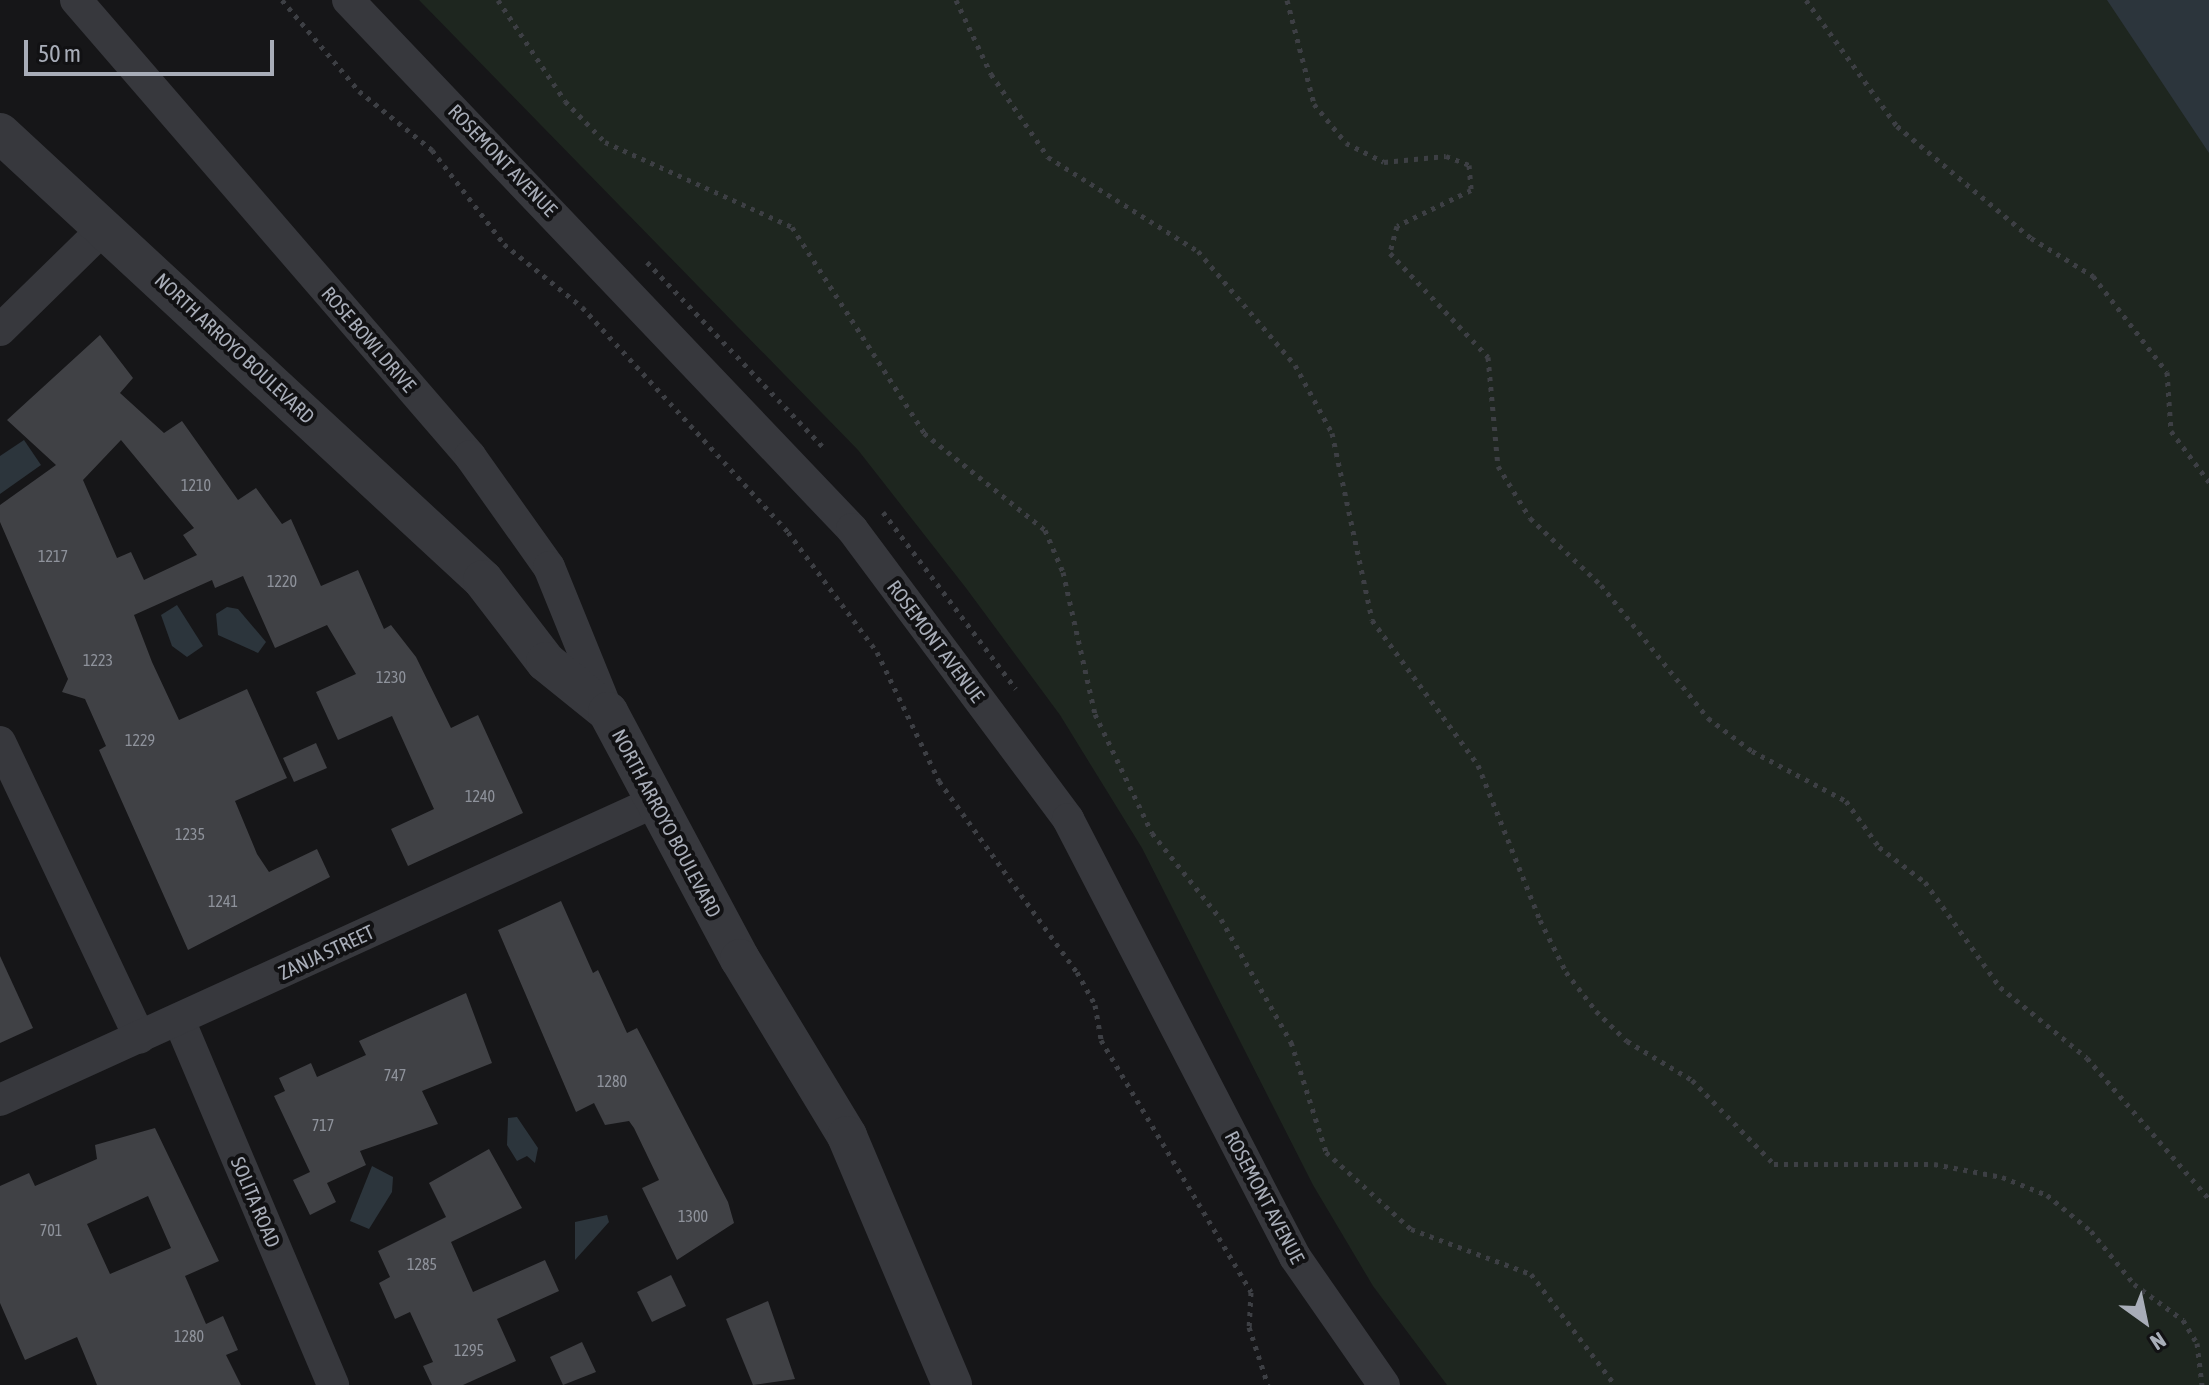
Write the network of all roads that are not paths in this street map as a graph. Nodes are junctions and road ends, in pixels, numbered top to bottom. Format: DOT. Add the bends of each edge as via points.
graph roads {
  1 [pos="76,0"];
  2 [pos="348,0"];
  3 [pos="0,133"];
  4 [pos="105,227"];
  5 [pos="0,330"];
  6 [pos="608,712"];
  7 [pos="0,742"];
  8 [pos="652,803"];
  9 [pos="179,1020"];
  10 [pos="140,1038"];
  11 [pos="0,1100"];
  12 [pos="333,1385"];
  13 [pos="952,1385"];
  14 [pos="1384,1385"];
  1 -- 6 [label="street, ROSE BOWL DRIVE" via="470,456 549,567"];
  2 -- 14 [label="street, ROSEMONT AVENUE" via="852,529 1068,819 1295,1257"];
  3 -- 4 [label="street, NORTH ARROYO BOULEVARD"];
  4 -- 5 [label="street"];
  4 -- 6 [label="street, NORTH ARROYO BOULEVARD" via="483,580 546,662"];
  6 -- 8 [label="street, NORTH ARROYO BOULEVARD"];
  7 -- 10 [label="street"];
  8 -- 9 [label="street, ZANJA STREET"];
  8 -- 13 [label="street, NORTH ARROYO BOULEVARD" via="847,1136"];
  9 -- 10 [label="street, ZANJA STREET"];
  9 -- 12 [label="street, SOLITA ROAD"];
  10 -- 11 [label="street, ZANJA STREET"];
}
